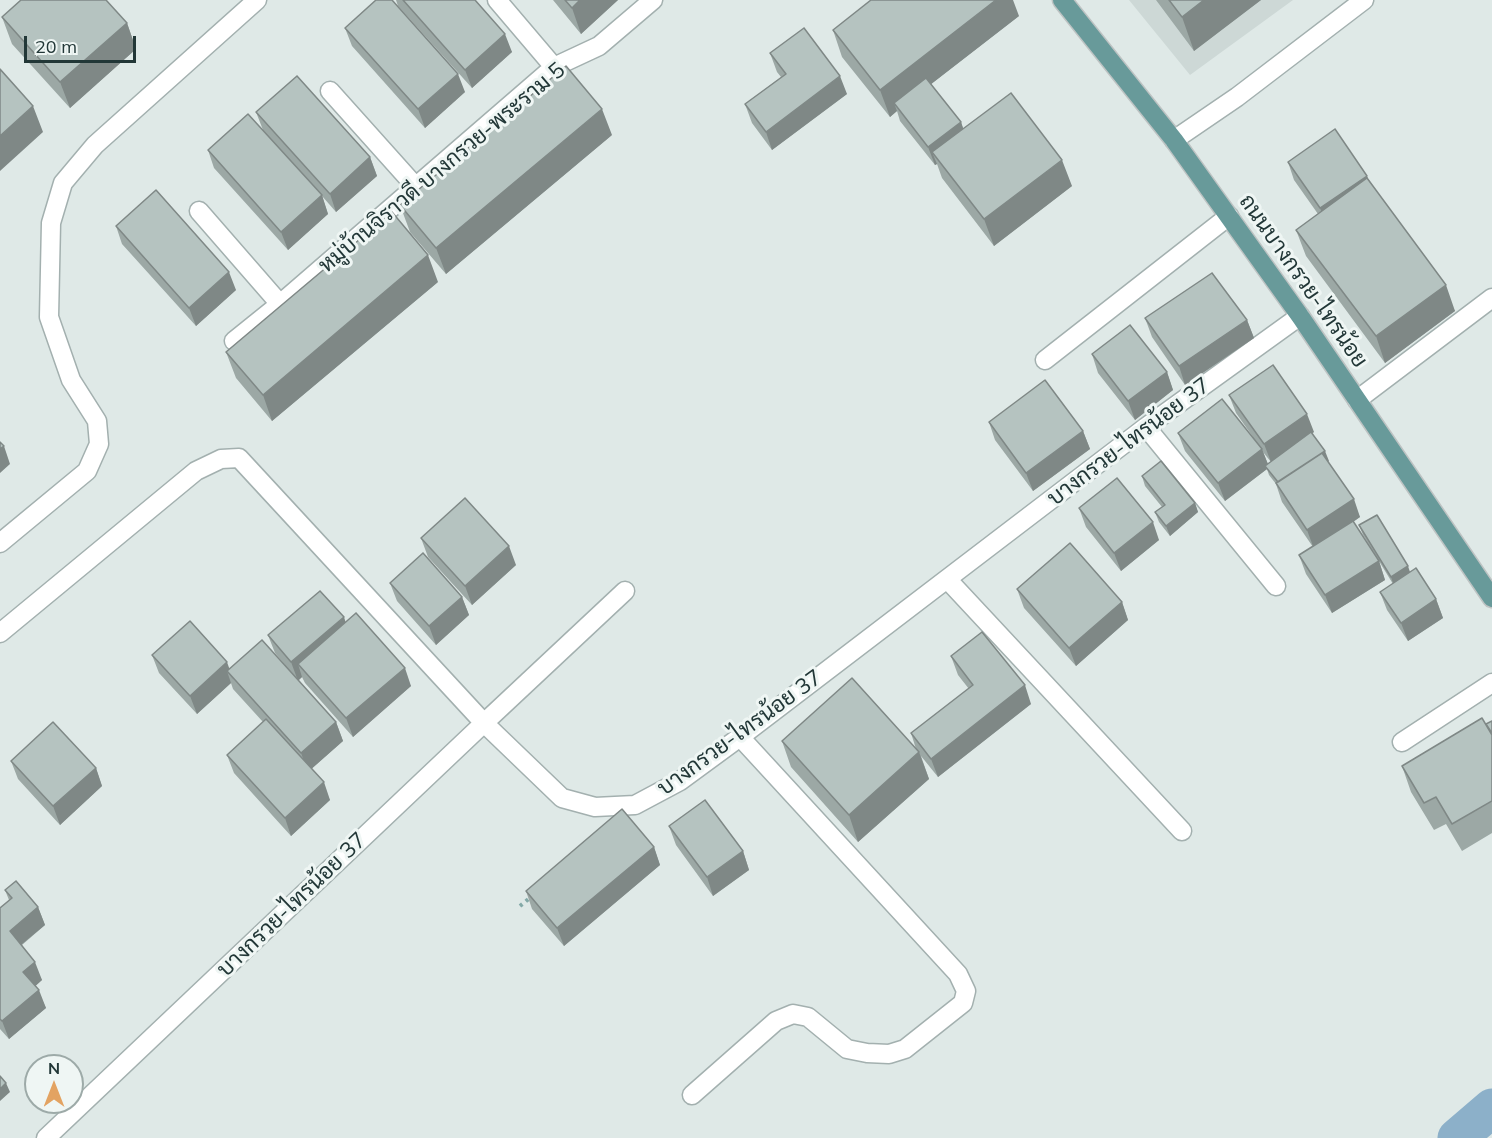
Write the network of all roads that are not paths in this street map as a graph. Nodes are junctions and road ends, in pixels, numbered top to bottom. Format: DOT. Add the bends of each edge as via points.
graph roads {
  1 [pos="257,0"];
  2 [pos="497,0"];
  3 [pos="653,0"];
  4 [pos="1062,0"];
  5 [pos="1365,0"];
  6 [pos="554,67"];
  7 [pos="330,91"];
  8 [pos="1174,140"];
  9 [pos="416,187"];
  10 [pos="199,211"];
  11 [pos="1229,216"];
  12 [pos="1492,298"];
  13 [pos="280,304"];
  14 [pos="1300,316"];
  15 [pos="234,341"];
  16 [pos="1045,360"];
  17 [pos="1357,400"];
  18 [pos="1146,427"];
  19 [pos="0,543"];
  20 [pos="947,579"];
  21 [pos="1276,586"];
  22 [pos="625,591"];
  23 [pos="1492,598"];
  24 [pos="0,633"];
  25 [pos="1492,683"];
  26 [pos="484,723"];
  27 [pos="740,738"];
  28 [pos="1402,742"];
  29 [pos="1182,831"];
  30 [pos="692,1095"];
  31 [pos="46,1138"];
  1 -- 19 [label="street" via="95,145 63,183 51,223 49,317 71,380 97,421 99,444 87,471"];
  2 -- 6 [label="street"];
  3 -- 6 [label="street, หมู่บ้านจิราวดี บางกรวย-พระราม 5" via="599,45"];
  4 -- 8 [label="main road, ถนนบางกรวย-ไทรน้อย"];
  5 -- 8 [label="street"];
  6 -- 9 [label="street, หมู่บ้านจิราวดี บางกรวย-พระราม 5"];
  7 -- 9 [label="street"];
  8 -- 11 [label="main road, ถนนบางกรวย-ไทรน้อย"];
  9 -- 13 [label="street, หมู่บ้านจิราวดี บางกรวย-พระราม 5"];
  10 -- 13 [label="street"];
  11 -- 14 [label="main road, ถนนบางกรวย-ไทรน้อย"];
  11 -- 16 [label="street"];
  12 -- 17 [label="street"];
  13 -- 15 [label="street, หมู่บ้านจิราวดี บางกรวย-พระราม 5"];
  14 -- 17 [label="main road, ถนนบางกรวย-ไทรน้อย"];
  14 -- 18 [label="street, บางกรวย-ไทรน้อย 37"];
  17 -- 23 [label="main road, ถนนบางกรวย-ไทรน้อย"];
  18 -- 20 [label="street, บางกรวย-ไทรน้อย 37"];
  18 -- 21 [label="street"];
  20 -- 27 [label="street, บางกรวย-ไทรน้อย 37"];
  20 -- 29 [label="street"];
  22 -- 26 [label="street"];
  24 -- 26 [label="street" via="196,471 221,459 239,458"];
  25 -- 28 [label="street"];
  26 -- 27 [label="street, บางกรวย-ไทรน้อย 37" via="562,798 595,807 635,806 680,781"];
  26 -- 31 [label="street, บางกรวย-ไทรน้อย 37"];
  27 -- 30 [label="street" via="958,974 966,991 963,1003 905,1049 889,1054 847,1049 808,1017 793,1014 776,1020"];
}
